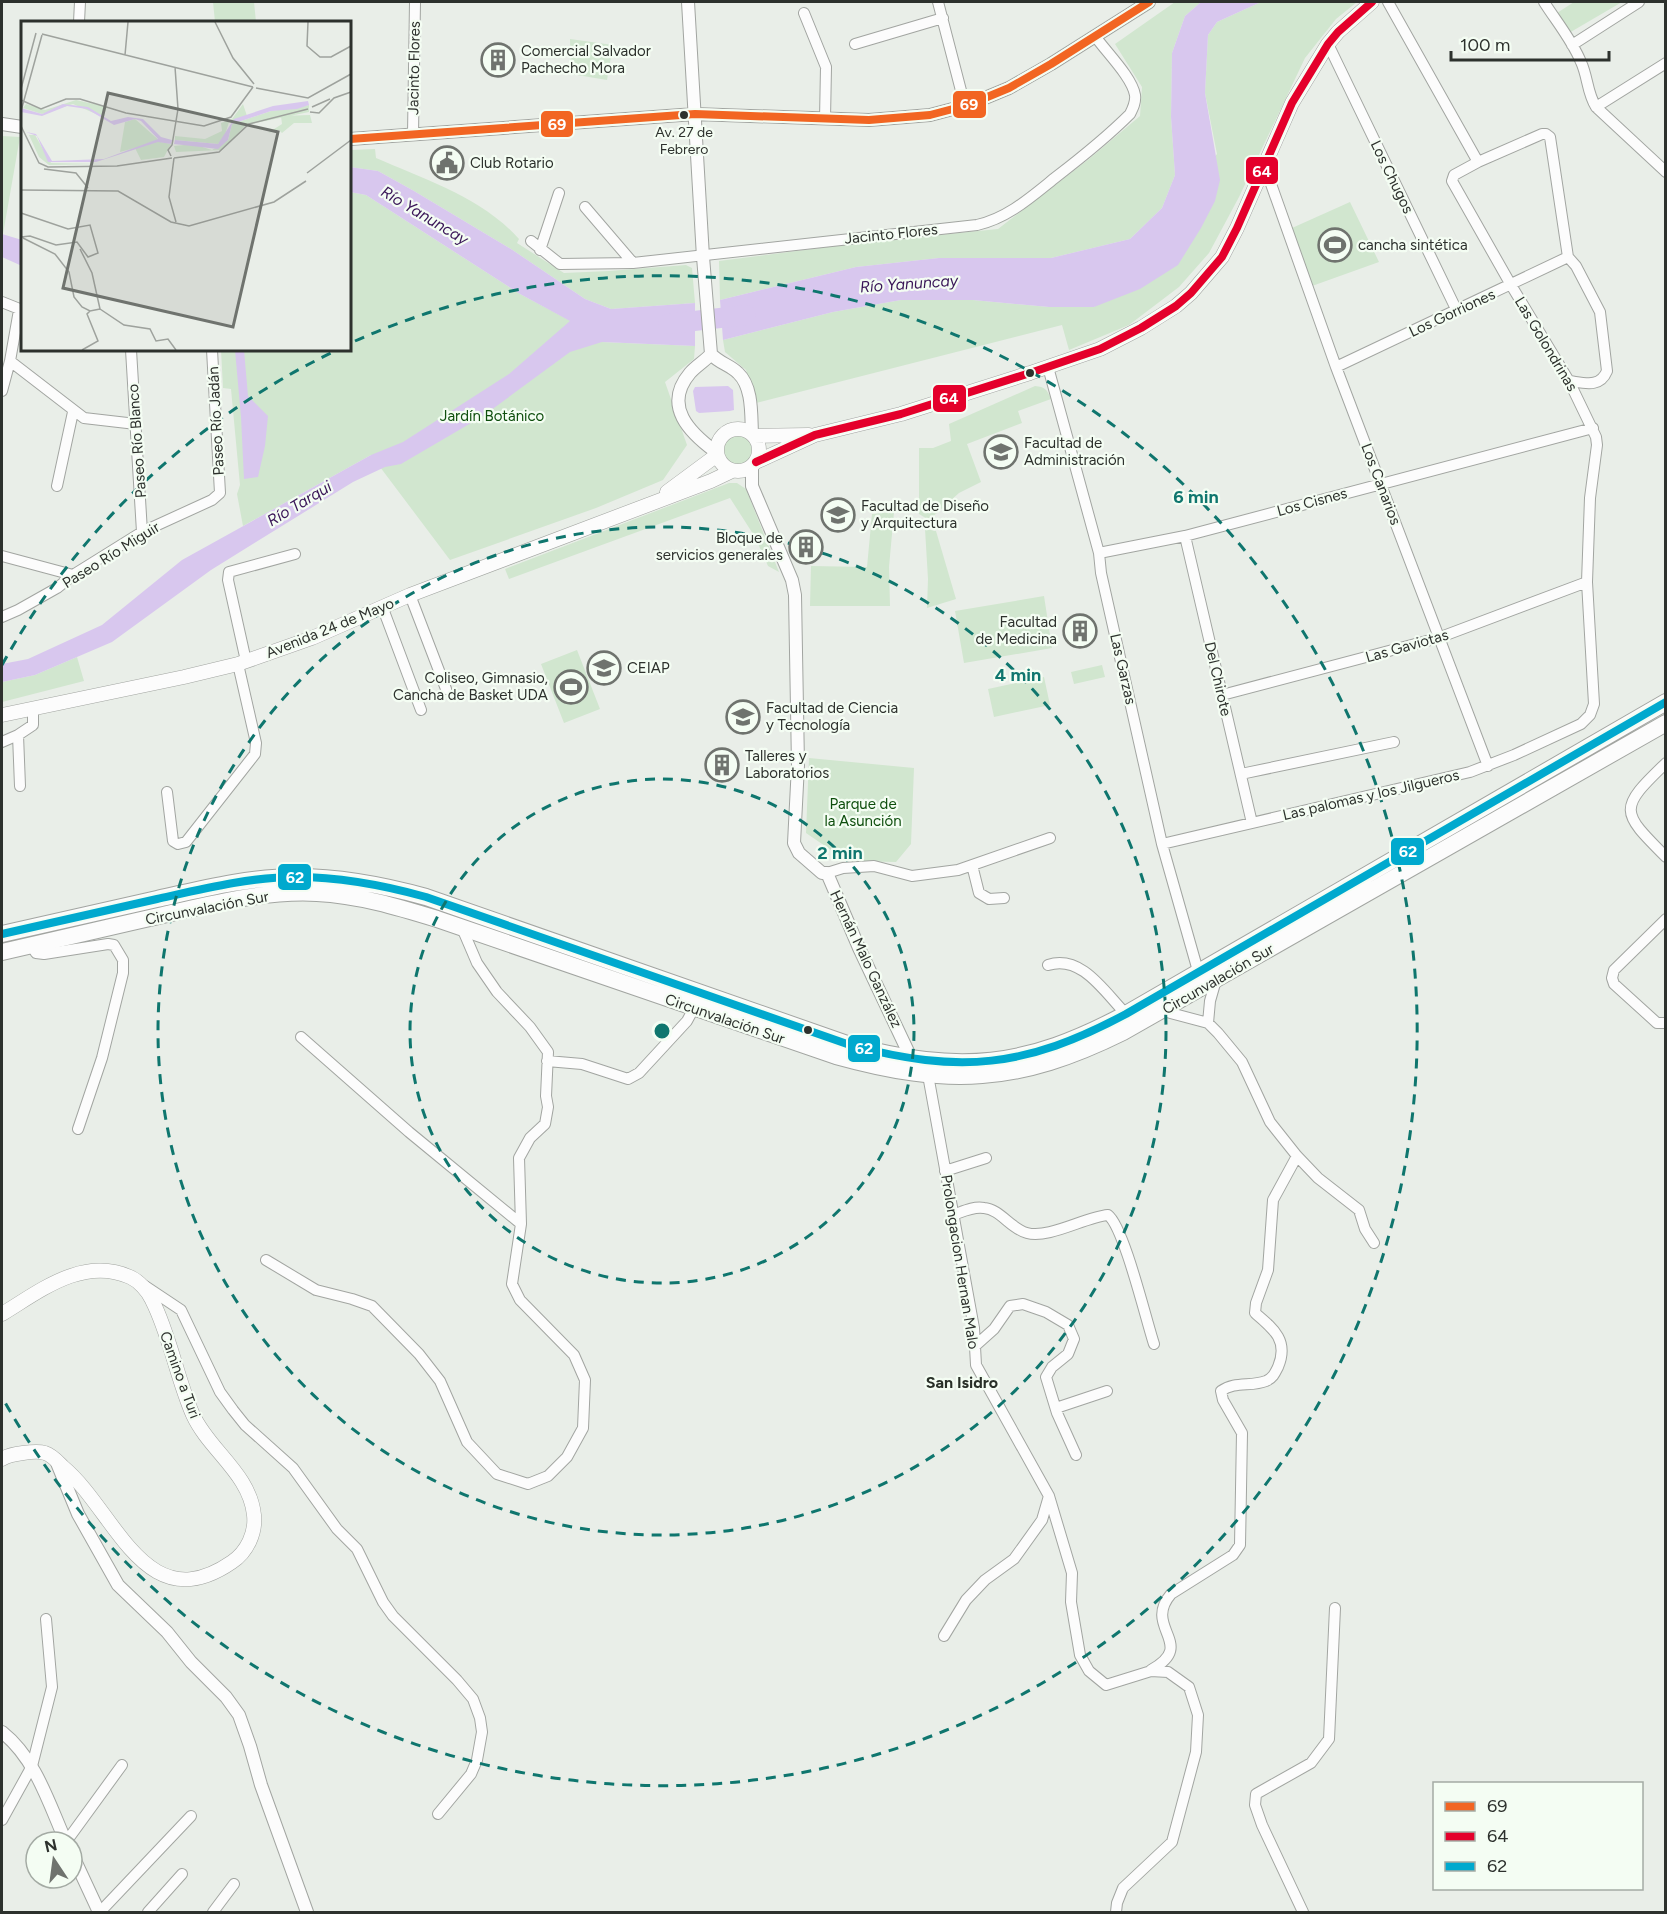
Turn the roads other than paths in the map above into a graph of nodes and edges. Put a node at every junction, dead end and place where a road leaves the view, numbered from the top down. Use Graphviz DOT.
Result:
graph roads {
  1 [pos="80,2"];
  2 [pos="415,2"];
  3 [pos="688,2"];
  4 [pos="938,2"];
  5 [pos="1149,2"];
  6 [pos="1372,2"];
  7 [pos="1388,2"];
  8 [pos="1639,2"];
  9 [pos="1547,3"];
  10 [pos="804,13"];
  11 [pos="943,18"];
  12 [pos="80,21"];
  13 [pos="1095,36"];
  14 [pos="855,44"];
  15 [pos="1328,44"];
  16 [pos="1572,45"];
  17 [pos="1665,63"];
  18 [pos="965,106"];
  19 [pos="1596,107"];
  20 [pos="695,114"];
  21 [pos="825,119"];
  22 [pos="2,124"];
  23 [pos="21,127"];
  24 [pos="413,134"];
  25 [pos="351,139"];
  26 [pos="1267,162"];
  27 [pos="1478,162"];
  28 [pos="1665,168"];
  29 [pos="1255,189"];
  30 [pos="558,193"];
  31 [pos="1276,200"];
  32 [pos="585,207"];
  33 [pos="531,241"];
  34 [pos="540,250"];
  35 [pos="703,257"];
  36 [pos="1568,257"];
  37 [pos="633,263"];
  38 [pos="1511,285"];
  39 [pos="2,302"];
  40 [pos="21,310"];
  41 [pos="1457,311"];
  42 [pos="131,351"];
  43 [pos="212,351"];
  44 [pos="711,354"];
  45 [pos="10,361"];
  46 [pos="1048,367"];
  47 [pos="1336,367"];
  48 [pos="1569,381"];
  49 [pos="2,391"];
  50 [pos="74,412"];
  51 [pos="136,424"];
  52 [pos="1593,428"];
  53 [pos="753,435"];
  54 [pos="814,435"];
  55 [pos="716,453"];
  56 [pos="754,464"];
  57 [pos="734,471"];
  58 [pos="1382,484"];
  59 [pos="57,486"];
  60 [pos="752,486"];
  61 [pos="220,493"];
  62 [pos="647,505"];
  63 [pos="142,532"];
  64 [pos="1185,536"];
  65 [pos="295,554"];
  66 [pos="1099,554"];
  67 [pos="2,556"];
  68 [pos="73,576"];
  69 [pos="1587,582"];
  70 [pos="410,595"];
  71 [pos="382,606"];
  72 [pos="2,617"];
  73 [pos="1438,638"];
  74 [pos="242,662"];
  75 [pos="446,689"];
  76 [pos="1222,695"];
  77 [pos="1665,702"];
  78 [pos="33,709"];
  79 [pos="421,710"];
  80 [pos="2,715"];
  81 [pos="1665,723"];
  82 [pos="1573,728"];
  83 [pos="18,735"];
  84 [pos="2,742"];
  85 [pos="1394,742"];
  86 [pos="1665,763"];
  87 [pos="1488,766"];
  88 [pos="1241,774"];
  89 [pos="20,786"];
  90 [pos="167,792"];
  91 [pos="1252,823"];
  92 [pos="1050,838"];
  93 [pos="1162,844"];
  94 [pos="1665,857"];
  95 [pos="972,865"];
  96 [pos="826,873"];
  97 [pos="1004,898"];
  98 [pos="1665,919"];
  99 [pos="462,928"];
  100 [pos="7,930"];
  101 [pos="31,945"];
  102 [pos="2,952"];
  103 [pos="1048,964"];
  104 [pos="1198,971"];
  105 [pos="1216,980"];
  106 [pos="694,1008"];
  107 [pos="1163,1011"];
  108 [pos="1126,1014"];
  109 [pos="1208,1023"];
  110 [pos="1664,1024"];
  111 [pos="301,1037"];
  112 [pos="912,1060"];
  113 [pos="547,1061"];
  114 [pos="928,1075"];
  115 [pos="78,1129"];
  116 [pos="1297,1156"];
  117 [pos="986,1158"];
  118 [pos="945,1171"];
  119 [pos="952,1215"];
  120 [pos="521,1224"];
  121 [pos="1374,1243"];
  122 [pos="266,1260"];
  123 [pos="137,1281"];
  124 [pos="2,1314"];
  125 [pos="1154,1344"];
  126 [pos="975,1347"];
  127 [pos="1107,1391"];
  128 [pos="1056,1408"];
  129 [pos="1076,1455"];
  130 [pos="2,1459"];
  131 [pos="56,1461"];
  132 [pos="1049,1496"];
  133 [pos="1335,1608"];
  134 [pos="46,1619"];
  135 [pos="944,1636"];
  136 [pos="1151,1671"];
  137 [pos="2,1732"];
  138 [pos="122,1765"];
  139 [pos="32,1766"];
  140 [pos="438,1814"];
  141 [pos="191,1816"];
  142 [pos="2,1821"];
  143 [pos="61,1830"];
  144 [pos="75,1830"];
  145 [pos="182,1874"];
  146 [pos="84,1880"];
  147 [pos="234,1884"];
  148 [pos="99,1912"];
  149 [pos="148,1912"];
  150 [pos="213,1912"];
  151 [pos="307,1912"];
  152 [pos="1116,1912"];
  153 [pos="1303,1912"];
  1 -- 12 [label="street"];
  2 -- 24 [label="street, Jacinto Flores"];
  3 -- 20 [label="street"];
  4 -- 11 [label="street"];
  5 -- 13 [label="street"];
  6 -- 15 [label="main road"];
  7 -- 27 [label="street"];
  8 -- 16 [label="street"];
  9 -- 16 [label="street"];
  10 -- 21 [label="street"];
  11 -- 14 [label="street"];
  11 -- 18 [label="street"];
  13 -- 18 [label="street"];
  13 -- 35 [label="street, Jacinto Flores"];
  15 -- 26 [label="main road"];
  15 -- 41 [label="street, Los Chugos"];
  16 -- 19 [label="street"];
  17 -- 19 [label="street"];
  18 -- 21 [label="street"];
  19 -- 28 [label="street"];
  20 -- 21 [label="street"];
  20 -- 24 [label="street"];
  20 -- 35 [label="street"];
  22 -- 23 [label="street"];
  24 -- 25 [label="street"];
  26 -- 29 [label="main road"];
  26 -- 31 [label="street, Los Canarios"];
  27 -- 36 [label="street"];
  27 -- 38 [label="street, Las Golondrinas"];
  29 -- 31 [label="street"];
  29 -- 46 [label="main road"];
  30 -- 34 [label="street"];
  31 -- 47 [label="street, Los Canarios"];
  32 -- 37 [label="street"];
  33 -- 34 [label="street, Jacinto Flores"];
  34 -- 37 [label="street, Jacinto Flores"];
  35 -- 37 [label="street, Jacinto Flores"];
  35 -- 44 [label="street"];
  36 -- 38 [label="street, Los Gorriones"];
  36 -- 48 [label="street"];
  38 -- 41 [label="street, Los Gorriones"];
  38 -- 48 [label="street, Las Golondrinas"];
  39 -- 40 [label="street"];
  40 -- 45 [label="street"];
  41 -- 47 [label="street, Los Gorriones"];
  42 -- 51 [label="street, Paseo Río Blanco"];
  43 -- 61 [label="street, Paseo Río Jadán"];
  44 -- 53 [label="street"];
  44 -- 55 [label="street"];
  45 -- 49 [label="street"];
  45 -- 50 [label="street"];
  46 -- 54 [label="main road"];
  46 -- 66 [label="street, Las Garzas"];
  47 -- 58 [label="street, Los Canarios"];
  48 -- 52 [label="street, Las Golondrinas"];
  50 -- 51 [label="street"];
  50 -- 59 [label="street"];
  51 -- 63 [label="street, Paseo Río Blanco"];
  52 -- 58 [label="street, Los Cisnes"];
  52 -- 69 [label="street, Las Golondrinas"];
  53 -- 54 [label="main road"];
  53 -- 55 [label="main road"];
  53 -- 56 [label="main road"];
  54 -- 56 [label="main road"];
  55 -- 57 [label="main road"];
  55 -- 62 [label="main road, Avenida 24 de Mayo"];
  56 -- 57 [label="main road"];
  56 -- 60 [label="street, Hernán Malo Ganzález"];
  57 -- 60 [label="street, Hernán Malo Ganzález"];
  57 -- 62 [label="main road, Avenida 24 de Mayo"];
  58 -- 64 [label="street, Los Cisnes"];
  58 -- 73 [label="street, Los Canarios"];
  60 -- 96 [label="street, Hernán Malo Ganzález"];
  61 -- 63 [label="street, Paseo Río Miguir"];
  62 -- 70 [label="main road, Avenida 24 de Mayo"];
  63 -- 68 [label="street, Paseo Río Miguir"];
  64 -- 66 [label="street, Los Cisnes"];
  64 -- 76 [label="street, Del Chirote"];
  65 -- 74 [label="street"];
  66 -- 93 [label="street, Las Garzas"];
  67 -- 68 [label="street"];
  68 -- 72 [label="street, Paseo Río Miguir"];
  69 -- 73 [label="street, Las Gaviotas"];
  69 -- 82 [label="street, Las Golondrinas"];
  70 -- 71 [label="main road, Avenida 24 de Mayo"];
  70 -- 75 [label="street"];
  71 -- 74 [label="main road, Avenida 24 de Mayo"];
  71 -- 79 [label="street"];
  73 -- 76 [label="street, Las Gaviotas"];
  73 -- 87 [label="street, Los Canarios"];
  74 -- 78 [label="main road, Avenida 24 de Mayo"];
  74 -- 90 [label="street"];
  76 -- 88 [label="street, Del Chirote"];
  77 -- 104 [label="highway, Circunvalación Sur"];
  78 -- 80 [label="main road, Avenida 24 de Mayo"];
  78 -- 83 [label="street"];
  81 -- 105 [label="highway, Circunvalación Sur"];
  82 -- 87 [label="street, Las palomas y los Jilgueros"];
  83 -- 84 [label="street"];
  83 -- 89 [label="street"];
  85 -- 88 [label="street"];
  86 -- 94 [label="street"];
  87 -- 91 [label="street, Las palomas y los Jilgueros"];
  88 -- 91 [label="street, Del Chirote"];
  91 -- 93 [label="street, Las palomas y los Jilgueros"];
  92 -- 95 [label="street"];
  93 -- 104 [label="street, Las Garzas"];
  95 -- 96 [label="street"];
  95 -- 97 [label="street"];
  96 -- 112 [label="street, Hernán Malo Ganzález"];
  98 -- 110 [label="street"];
  99 -- 101 [label="highway, Circunvalación Sur"];
  99 -- 106 [label="highway, Circunvalación Sur"];
  99 -- 113 [label="street"];
  100 -- 112 [label="highway, Circunvalación Sur"];
  101 -- 102 [label="highway, Circunvalación Sur"];
  101 -- 115 [label="street"];
  103 -- 108 [label="street"];
  104 -- 108 [label="highway, Circunvalación Sur"];
  105 -- 107 [label="highway, Circunvalación Sur"];
  105 -- 109 [label="street"];
  106 -- 113 [label="street"];
  106 -- 114 [label="highway, Circunvalación Sur"];
  107 -- 109 [label="street"];
  107 -- 114 [label="highway, Circunvalación Sur"];
  108 -- 112 [label="highway, Circunvalación Sur"];
  109 -- 116 [label="street"];
  111 -- 120 [label="street"];
  113 -- 120 [label="street"];
  114 -- 118 [label="street, Prolongacion Hernan Malo"];
  116 -- 121 [label="street"];
  116 -- 136 [label="street"];
  117 -- 118 [label="street"];
  118 -- 119 [label="street, Prolongacion Hernan Malo"];
  119 -- 125 [label="street"];
  119 -- 126 [label="street, Prolongacion Hernan Malo"];
  120 -- 122 [label="street"];
  123 -- 124 [label="main road"];
  123 -- 131 [label="main road, Camino a Turi"];
  123 -- 140 [label="street"];
  126 -- 128 [label="street"];
  126 -- 132 [label="street, Prolongacion Hernan Malo"];
  127 -- 128 [label="street"];
  128 -- 129 [label="street"];
  130 -- 131 [label="main road, Camino a Turi"];
  131 -- 151 [label="street"];
  132 -- 135 [label="street"];
  132 -- 136 [label="street, Prolongacion Hernan Malo"];
  133 -- 153 [label="street"];
  134 -- 139 [label="street"];
  136 -- 152 [label="street"];
  137 -- 139 [label="street"];
  138 -- 144 [label="street"];
  139 -- 142 [label="street"];
  139 -- 143 [label="street"];
  141 -- 148 [label="street"];
  145 -- 149 [label="street"];
  146 -- 148 [label="street"];
  147 -- 150 [label="street"];
}
